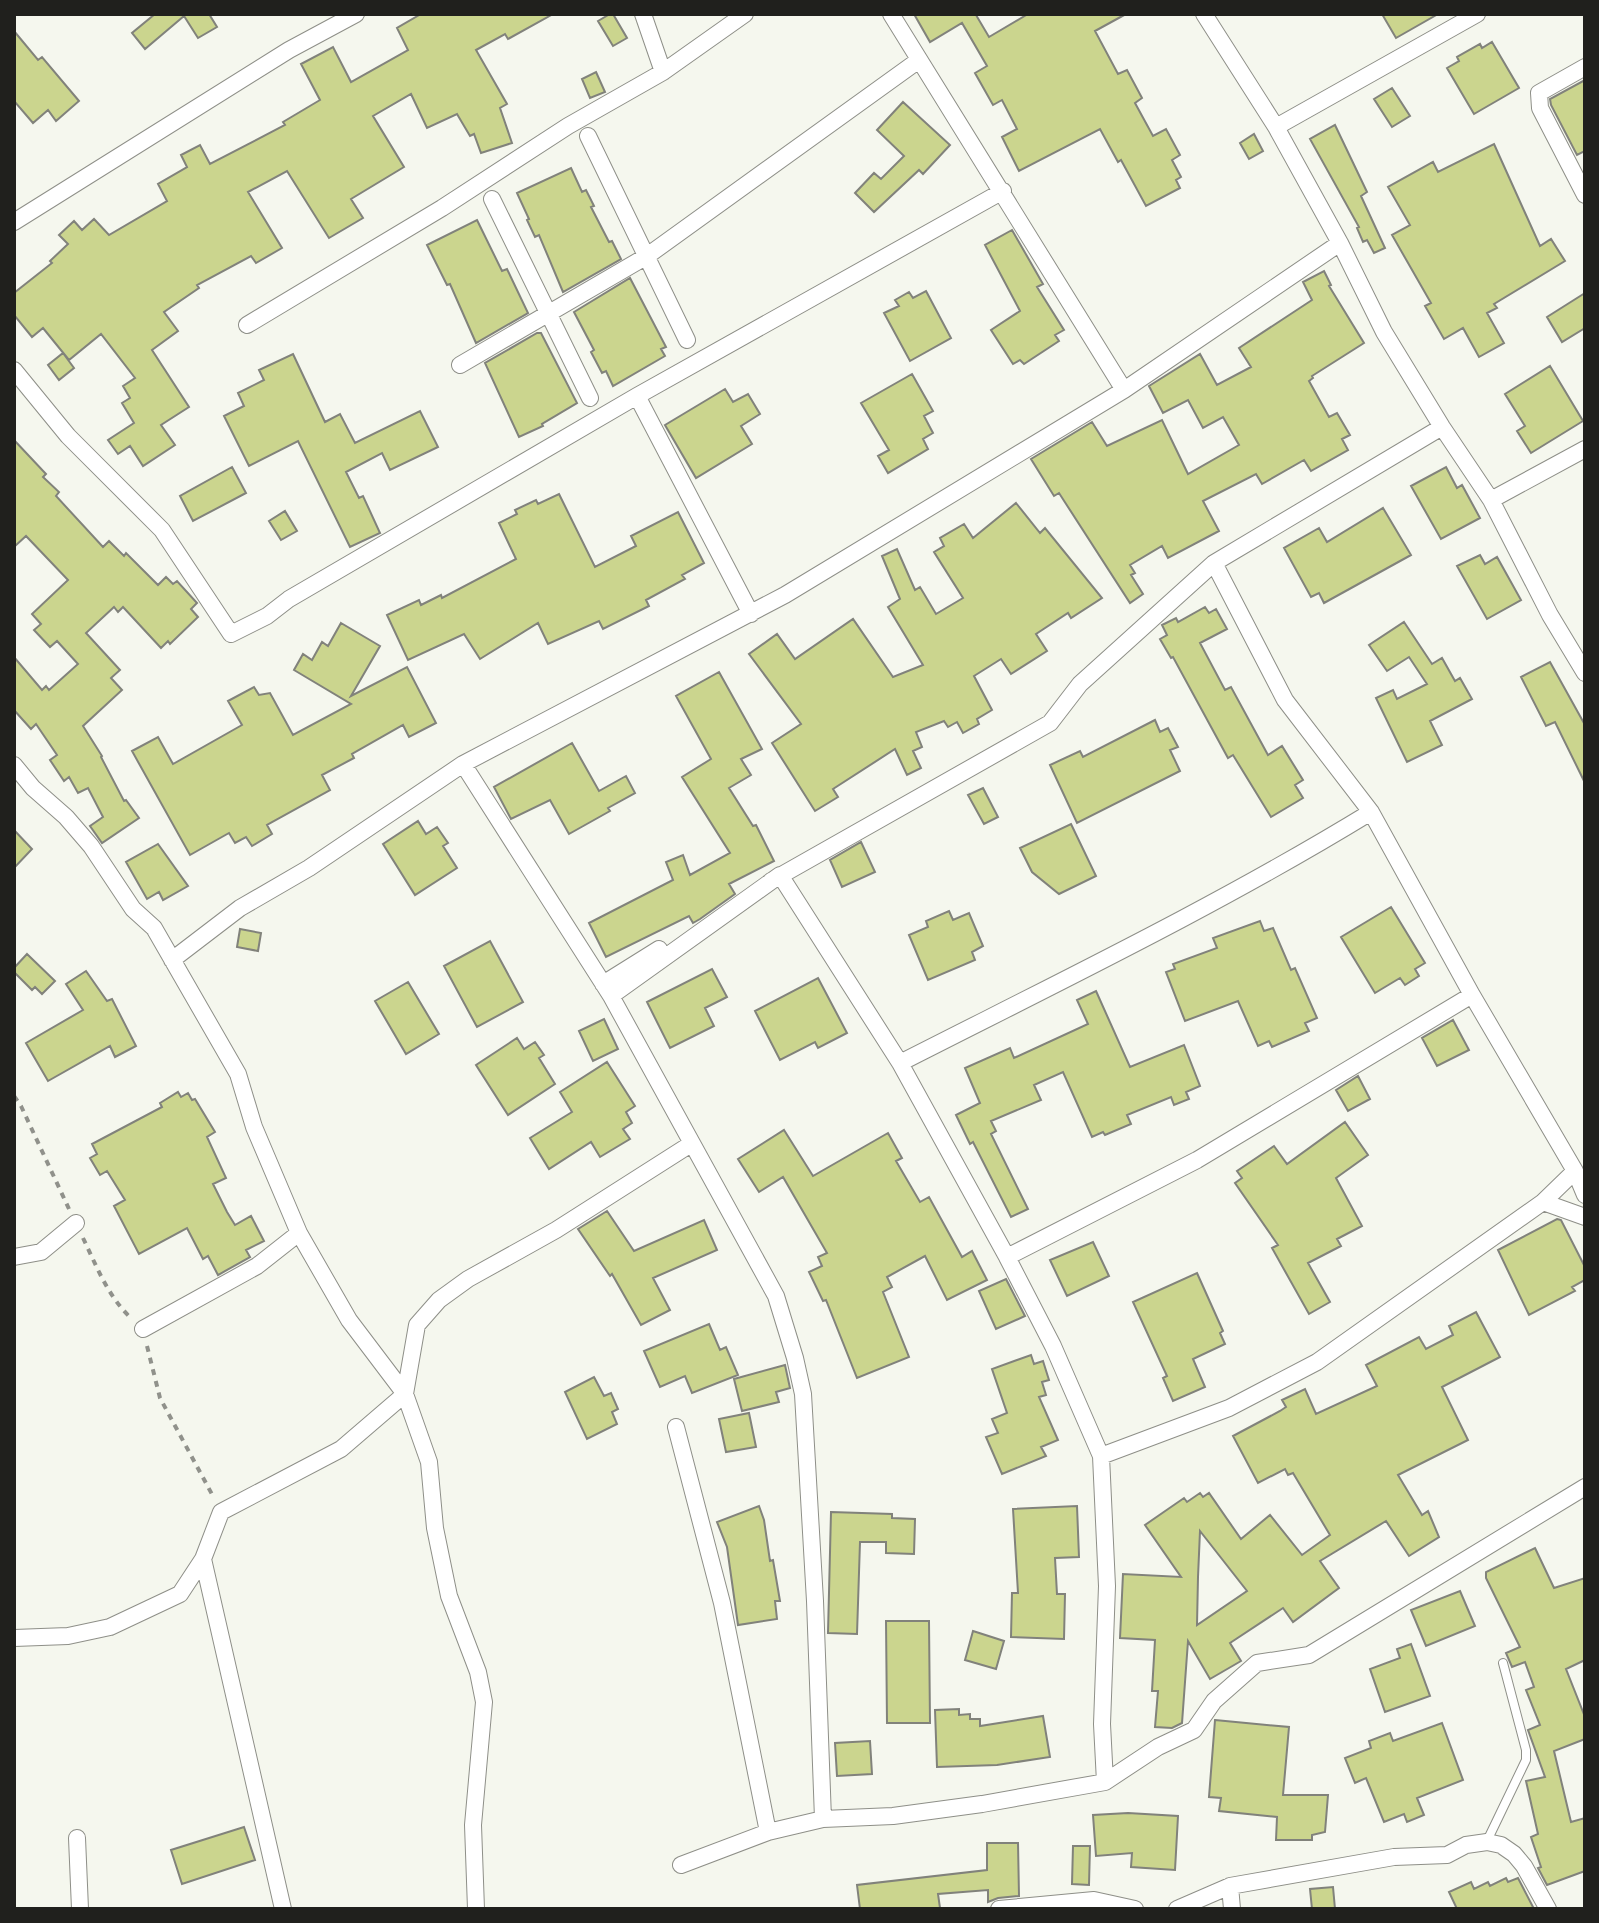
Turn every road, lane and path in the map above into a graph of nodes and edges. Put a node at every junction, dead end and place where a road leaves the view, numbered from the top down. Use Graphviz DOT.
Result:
graph roads {
  1 [pos="356,14"];
  2 [pos="643,14"];
  3 [pos="745,14"];
  4 [pos="891,14"];
  5 [pos="1204,14"];
  6 [pos="1477,14"];
  7 [pos="919,60"];
  8 [pos="1585,67"];
  9 [pos="663,72"];
  10 [pos="1276,127"];
  11 [pos="588,136"];
  12 [pos="1003,191"];
  13 [pos="1585,195"];
  14 [pos="492,199"];
  15 [pos="14,222"];
  16 [pos="1340,243"];
  17 [pos="647,256"];
  18 [pos="548,313"];
  19 [pos="247,325"];
  20 [pos="687,340"];
  21 [pos="460,365"];
  22 [pos="14,370"];
  23 [pos="1124,390"];
  24 [pos="637,396"];
  25 [pos="590,398"];
  26 [pos="1442,427"];
  27 [pos="1585,449"];
  28 [pos="1491,500"];
  29 [pos="1214,563"];
  30 [pos="751,614"];
  31 [pos="1585,673"];
  32 [pos="463,764"];
  33 [pos="14,765"];
  34 [pos="1371,812"];
  35 [pos="780,875"];
  36 [pos="172,960"];
  37 [pos="607,990"];
  38 [pos="1472,995"];
  39 [pos="900,1063"];
  40 [pos="14,1096"];
  41 [pos="691,1144"];
  42 [pos="1575,1171"];
  43 [pos="1585,1195"];
  44 [pos="1543,1202"];
  45 [pos="1585,1217"];
  46 [pos="76,1223"];
  47 [pos="299,1233"];
  48 [pos="14,1257"];
  49 [pos="1007,1257"];
  50 [pos="143,1329"];
  51 [pos="405,1394"];
  52 [pos="676,1427"];
  53 [pos="1101,1456"];
  54 [pos="1585,1487"];
  55 [pos="221,1512"];
  56 [pos="203,1559"];
  57 [pos="14,1638"];
  58 [pos="1503,1663"];
  59 [pos="1105,1782"];
  60 [pos="823,1819"];
  61 [pos="768,1832"];
  62 [pos="77,1838"];
  63 [pos="1487,1842"];
  64 [pos="681,1865"];
  65 [pos="1230,1886"];
  66 [pos="1094,1904"];
  67 [pos="80,1909"];
  68 [pos="283,1909"];
  69 [pos="476,1909"];
  70 [pos="999,1909"];
  71 [pos="1135,1909"];
  72 [pos="1177,1909"];
  73 [pos="1232,1909"];
  74 [pos="1548,1909"];
  1 -- 15 [label="street"];
  2 -- 9 [label="street"];
  3 -- 9 [label="street"];
  4 -- 7 [label="street"];
  5 -- 10 [label="street"];
  6 -- 10 [label="street"];
  7 -- 12 [label="street"];
  7 -- 17 [label="street"];
  8 -- 13 [label="street"];
  9 -- 19 [label="street"];
  10 -- 16 [label="street"];
  11 -- 17 [label="street"];
  12 -- 23 [label="street"];
  12 -- 24 [label="street"];
  14 -- 18 [label="street"];
  16 -- 23 [label="street"];
  16 -- 26 [label="street"];
  17 -- 18 [label="street"];
  17 -- 20 [label="street"];
  18 -- 21 [label="street"];
  18 -- 25 [label="street"];
  22 -- 24 [label="street"];
  23 -- 30 [label="street"];
  24 -- 30 [label="street"];
  26 -- 28 [label="street"];
  26 -- 29 [label="street"];
  27 -- 28 [label="street"];
  28 -- 31 [label="street"];
  29 -- 34 [label="street"];
  29 -- 35 [label="street"];
  30 -- 32 [label="street"];
  32 -- 36 [label="street"];
  32 -- 37 [label="street"];
  33 -- 36 [label="street"];
  34 -- 38 [label="street"];
  34 -- 39 [label="street"];
  35 -- 37 [label="street"];
  35 -- 39 [label="street"];
  36 -- 47 [label="street"];
  37 -- 41 [label="street"];
  38 -- 42 [label="street"];
  38 -- 49 [label="street"];
  39 -- 49 [label="street"];
  40 -- 46 [label="path"];
  41 -- 51 [label="street"];
  41 -- 60 [label="street"];
  42 -- 43 [label="street"];
  42 -- 44 [label="street"];
  44 -- 45 [label="street"];
  44 -- 53 [label="street"];
  46 -- 48 [label="street"];
  46 -- 50 [label="path"];
  47 -- 50 [label="street"];
  47 -- 51 [label="street"];
  49 -- 53 [label="street"];
  50 -- 55 [label="path"];
  51 -- 55 [label="street"];
  51 -- 69 [label="street"];
  52 -- 61 [label="street"];
  53 -- 59 [label="street"];
  54 -- 59 [label="street"];
  55 -- 56 [label="street"];
  56 -- 57 [label="street"];
  56 -- 68 [label="street"];
  58 -- 63 [label="lane"];
  59 -- 60 [label="street"];
  60 -- 61 [label="street"];
  61 -- 64 [label="street"];
  62 -- 67 [label="street"];
  63 -- 65 [label="street"];
  63 -- 74 [label="street"];
  65 -- 72 [label="street"];
  65 -- 73 [label="street"];
  66 -- 70 [label="street"];
  66 -- 71 [label="street"];
}
